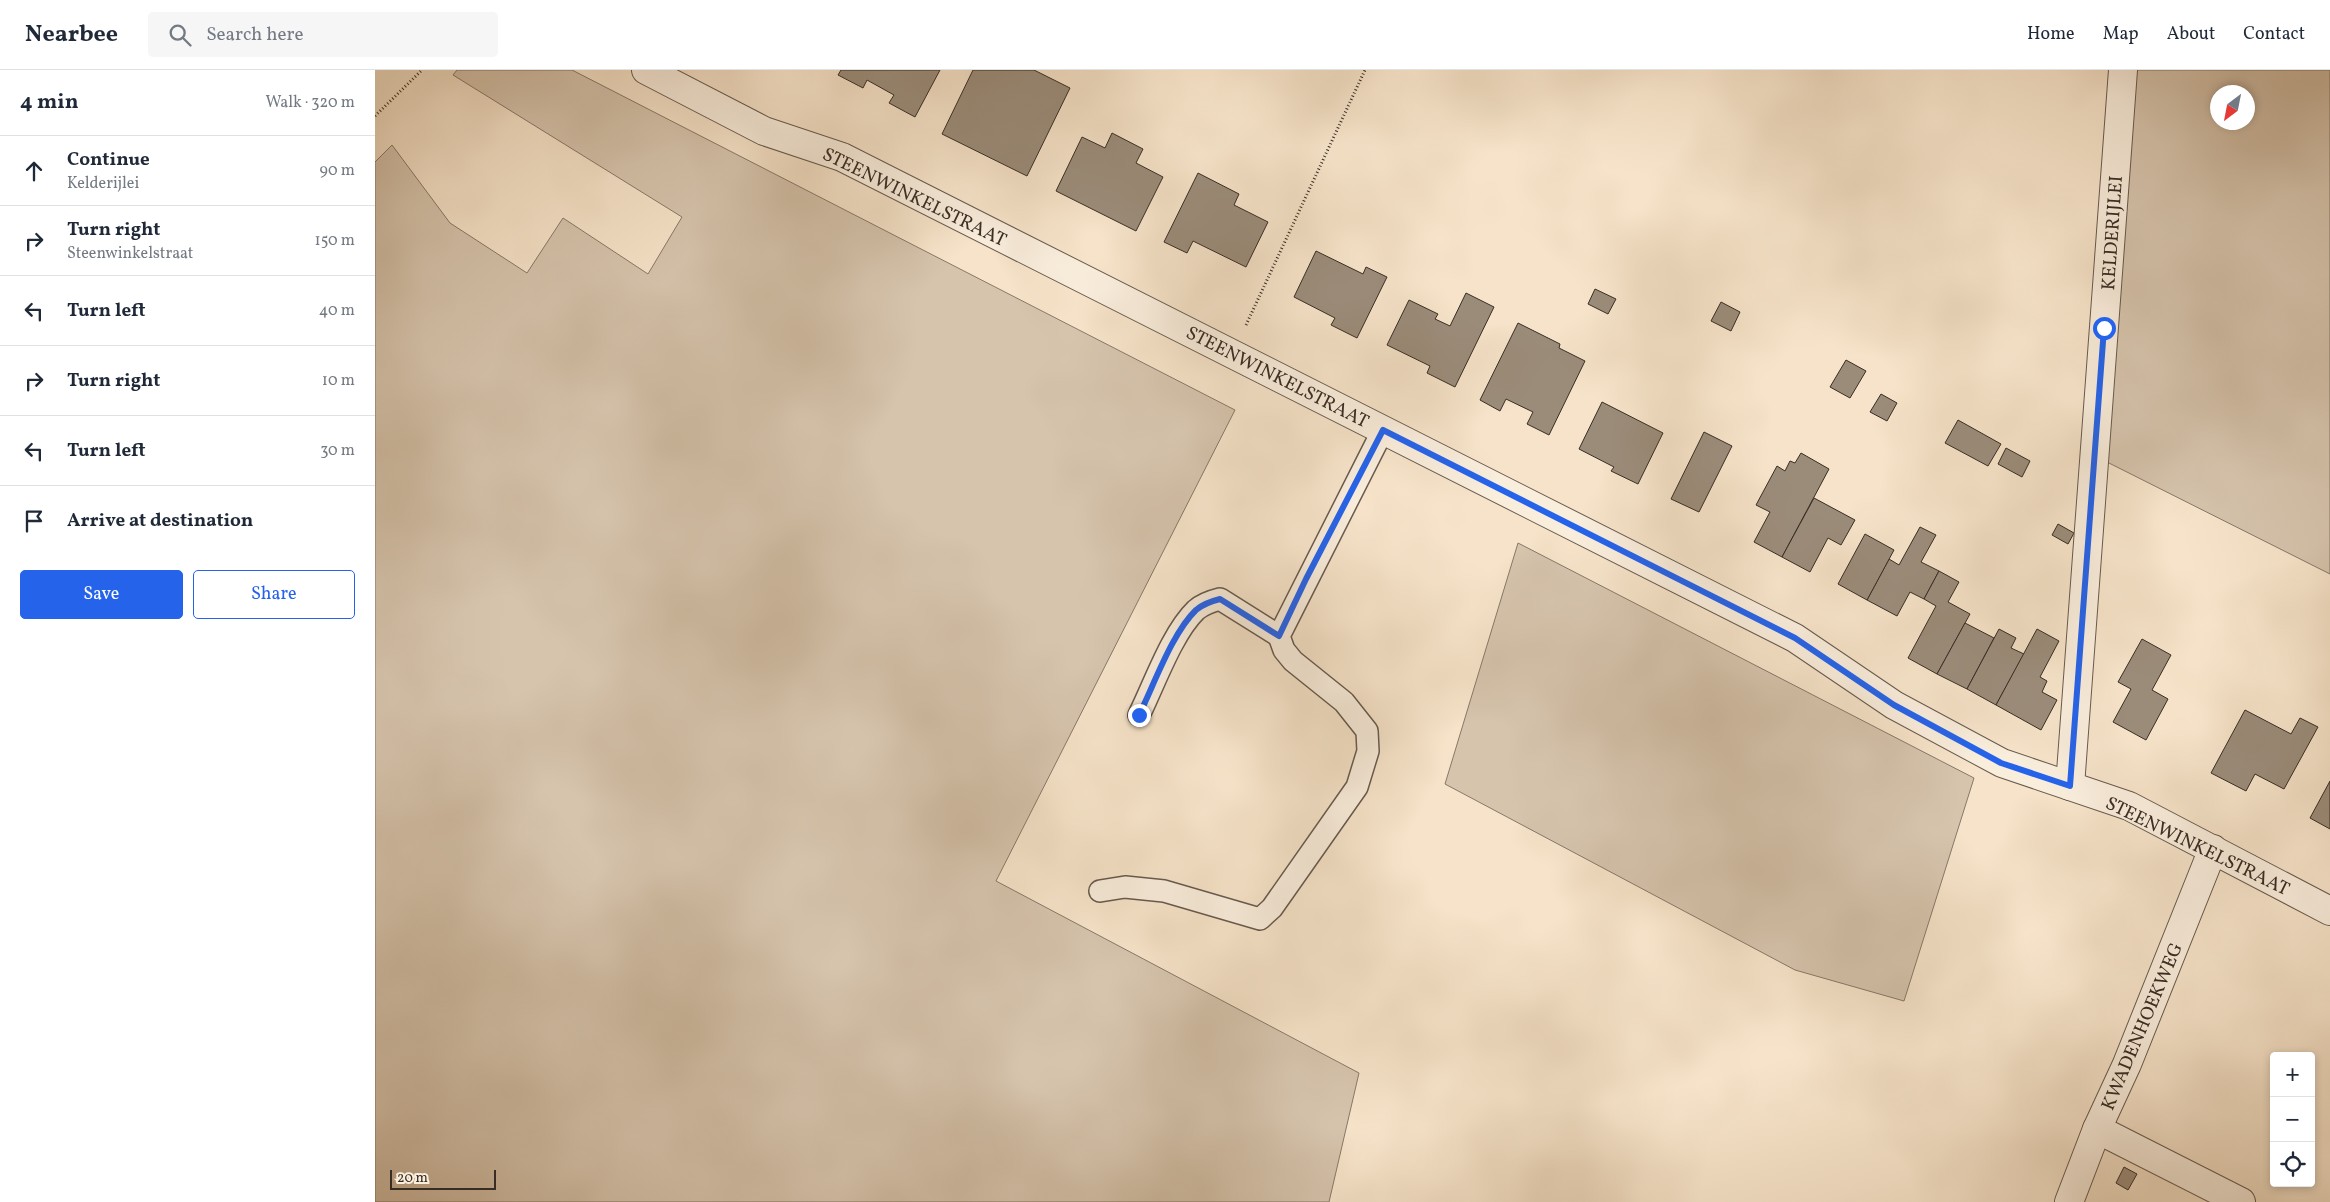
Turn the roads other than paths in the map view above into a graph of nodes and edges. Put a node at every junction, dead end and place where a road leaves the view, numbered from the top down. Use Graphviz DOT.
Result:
graph roads {
  1 [pos="646,70"];
  2 [pos="2123,70"];
  3 [pos="1383,430"];
  4 [pos="1279,636"];
  5 [pos="1139,715"];
  6 [pos="2070,786"];
  7 [pos="2213,849"];
  8 [pos="1100,891"];
  9 [pos="2330,911"];
  10 [pos="2097,1129"];
  11 [pos="2069,1202"];
  12 [pos="2241,1202"];
  1 -- 3 [label="street, STEENWINKELSTRAAT"];
  2 -- 6 [label="street, KELDERIJLEI"];
  3 -- 4 [label="lane"];
  3 -- 6 [label="street, STEENWINKELSTRAAT"];
  4 -- 5 [label="lane"];
  4 -- 8 [label="lane"];
  6 -- 7 [label="street, STEENWINKELSTRAAT"];
  7 -- 9 [label="street, STEENWINKELSTRAAT"];
  7 -- 10 [label="street, KWADENHOEKWEG"];
  10 -- 11 [label="street, KWADENHOEKWEG"];
  10 -- 12 [label="street"];
}
